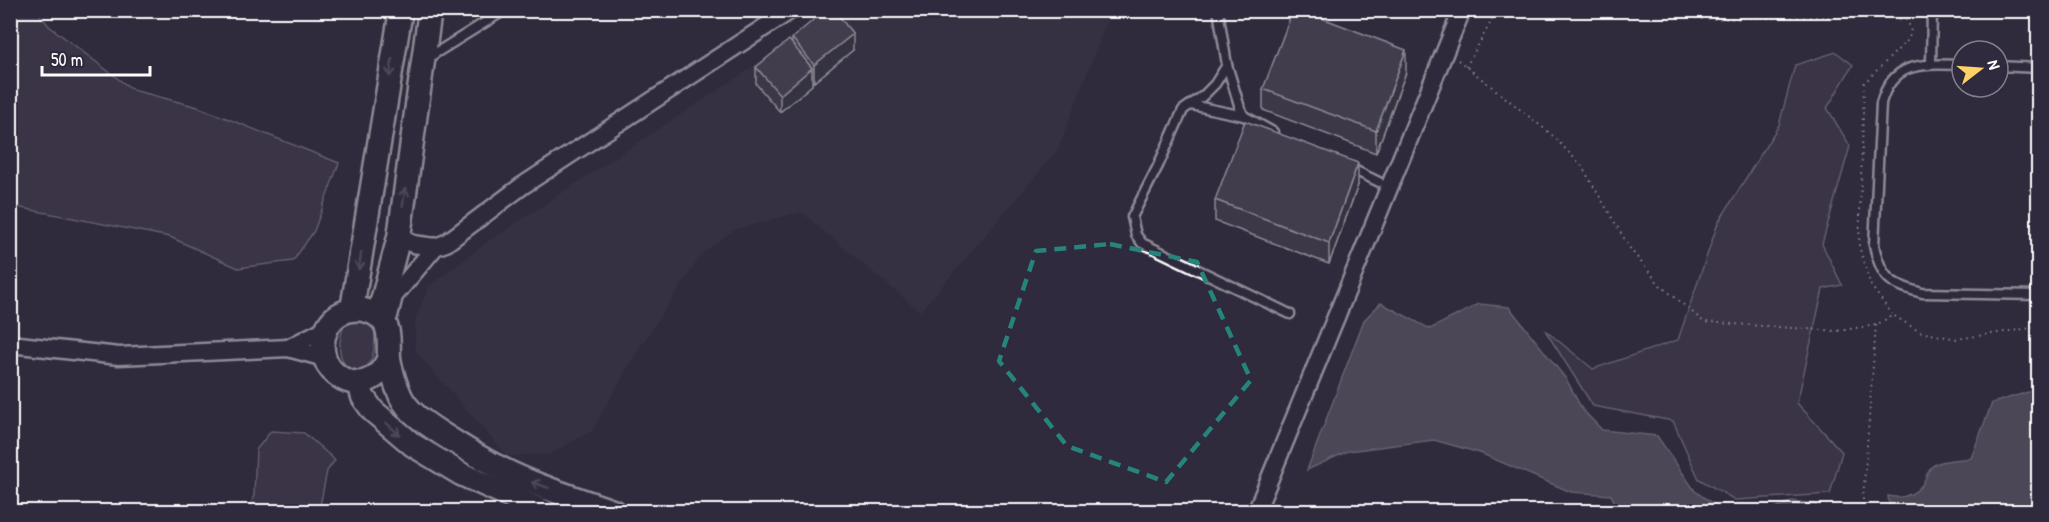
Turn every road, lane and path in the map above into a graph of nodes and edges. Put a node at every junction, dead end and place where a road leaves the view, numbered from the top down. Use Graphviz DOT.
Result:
graph roads {
  1 [pos="401,10"];
  2 [pos="430,10"];
  3 [pos="505,10"];
  4 [pos="791,10"];
  5 [pos="1218,10"];
  6 [pos="1462,10"];
  7 [pos="1500,10"];
  8 [pos="1636,10"];
  9 [pos="1932,10"];
  10 [pos="1446,50"];
  11 [pos="423,61"];
  12 [pos="1932,64"];
  13 [pos="1227,65"];
  14 [pos="1950,65"];
  15 [pos="1466,67"];
  16 [pos="2010,67"];
  17 [pos="2038,68"];
  18 [pos="1191,105"];
  19 [pos="1244,116"];
  20 [pos="1280,135"];
  21 [pos="1339,163"];
  22 [pos="1379,182"];
  23 [pos="399,237"];
  24 [pos="435,247"];
  25 [pos="2038,296"];
  26 [pos="352,309"];
  27 [pos="1290,314"];
  28 [pos="1893,315"];
  29 [pos="383,322"];
  30 [pos="1876,325"];
  31 [pos="2038,327"];
  32 [pos="327,328"];
  33 [pos="10,344"];
  34 [pos="288,348"];
  35 [pos="389,357"];
  36 [pos="325,358"];
  37 [pos="359,383"];
  38 [pos="545,512"];
  39 [pos="615,512"];
  40 [pos="1256,512"];
  41 [pos="1862,512"];
  1 -- 26 [label="main road, one-way"];
  2 -- 11 [label="main road"];
  3 -- 11 [label="lane"];
  4 -- 24 [label="street"];
  5 -- 13 [label="lane"];
  6 -- 10 [label="street"];
  7 -- 15 [label="path"];
  8 -- 28 [label="path"];
  9 -- 12 [label="lane"];
  10 -- 15 [label="path"];
  10 -- 40 [label="street"];
  23 -- 11 [label="main road, one-way"];
  12 -- 14 [label="lane"];
  12 -- 25 [label="lane"];
  13 -- 18 [label="lane"];
  13 -- 19 [label="lane"];
  15 -- 30 [label="path"];
  16 -- 17 [label="lane"];
  18 -- 19 [label="lane"];
  18 -- 27 [label="lane"];
  19 -- 20 [label="lane"];
  21 -- 22 [label="lane"];
  23 -- 24 [label="street"];
  23 -- 29 [label="main road"];
  24 -- 29 [label="street"];
  26 -- 29 [label="main road"];
  26 -- 32 [label="main road"];
  28 -- 30 [label="path"];
  28 -- 31 [label="path"];
  29 -- 35 [label="main road"];
  30 -- 41 [label="path"];
  32 -- 34 [label="street"];
  32 -- 36 [label="main road"];
  33 -- 34 [label="street"];
  34 -- 36 [label="street"];
  35 -- 37 [label="main road"];
  39 -- 35 [label="main road, one-way"];
  36 -- 37 [label="main road"];
  37 -- 38 [label="main road, one-way"];
}
